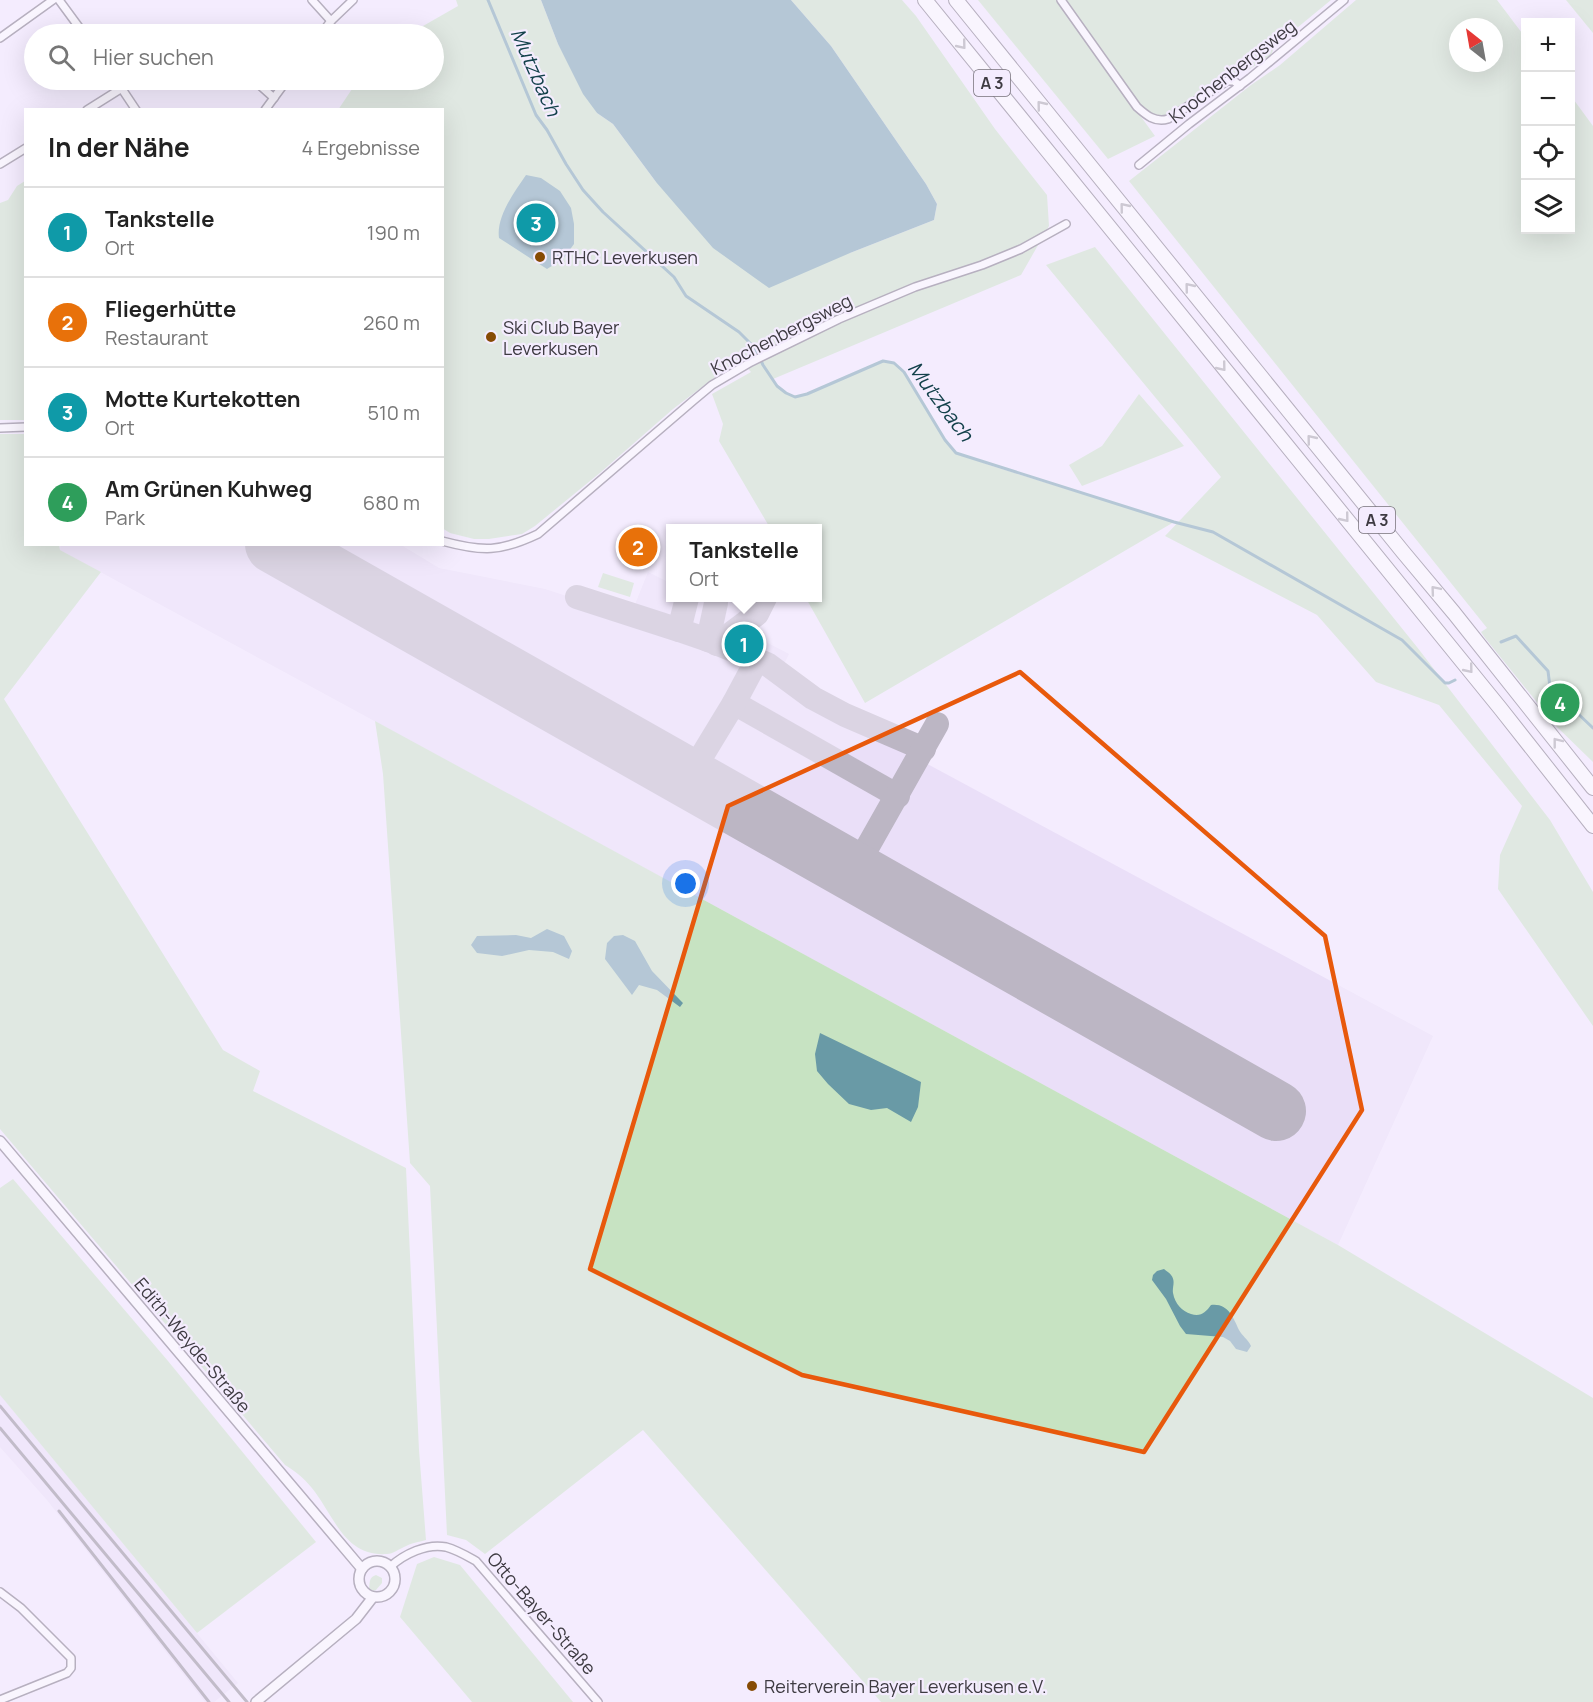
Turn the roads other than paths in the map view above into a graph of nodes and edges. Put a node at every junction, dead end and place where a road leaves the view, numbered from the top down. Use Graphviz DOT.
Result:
graph roads {
  1 [pos="53,0"];
  2 [pos="59,0"];
  3 [pos="312,0"];
  4 [pos="353,0"];
  5 [pos="925,0"];
  6 [pos="956,0"];
  7 [pos="1061,0"];
  8 [pos="1344,0"];
  9 [pos="331,21"];
  10 [pos="77,24"];
  11 [pos="329,24"];
  12 [pos="0,38"];
  13 [pos="1240,86"];
  14 [pos="119,90"];
  15 [pos="123,90"];
  16 [pos="265,90"];
  17 [pos="280,90"];
  18 [pos="274,98"];
  19 [pos="90,108"];
  20 [pos="135,108"];
  21 [pos="266,108"];
  22 [pos="24,149"];
  23 [pos="0,164"];
  24 [pos="1139,165"];
  25 [pos="1066,225"];
  26 [pos="24,427"];
  27 [pos="0,428"];
  28 [pos="444,541"];
  29 [pos="1593,788"];
  30 [pos="1593,826"];
  31 [pos="0,1141"];
  32 [pos="390,1567"];
  33 [pos="362,1569"];
  34 [pos="0,1592"];
  35 [pos="373,1597"];
  36 [pos="0,1700"];
  37 [pos="256,1702"];
  38 [pos="598,1702"];
  1 -- 12 [label="street"];
  2 -- 10 [label="street"];
  3 -- 9 [label="street"];
  4 -- 9 [label="street"];
  5 -- 30 [label="highway, A 3, one-way"];
  29 -- 6 [label="highway, A 3, one-way"];
  7 -- 13 [label="street"];
  8 -- 13 [label="street, Knochenbergsweg"];
  9 -- 11 [label="street"];
  13 -- 24 [label="street, Knochenbergsweg"];
  14 -- 19 [label="street"];
  15 -- 20 [label="street"];
  16 -- 18 [label="street"];
  17 -- 18 [label="street"];
  18 -- 21 [label="street"];
  22 -- 23 [label="street"];
  25 -- 28 [label="street, Knochenbergsweg"];
  26 -- 27 [label="street"];
  31 -- 33 [label="street, Edith-Weyde-Straße"];
  32 -- 33 [label="street"];
  32 -- 35 [label="street"];
  32 -- 38 [label="street, Otto-Bayer-Straße"];
  33 -- 35 [label="street"];
  34 -- 36 [label="street"];
  35 -- 37 [label="street"];
}
